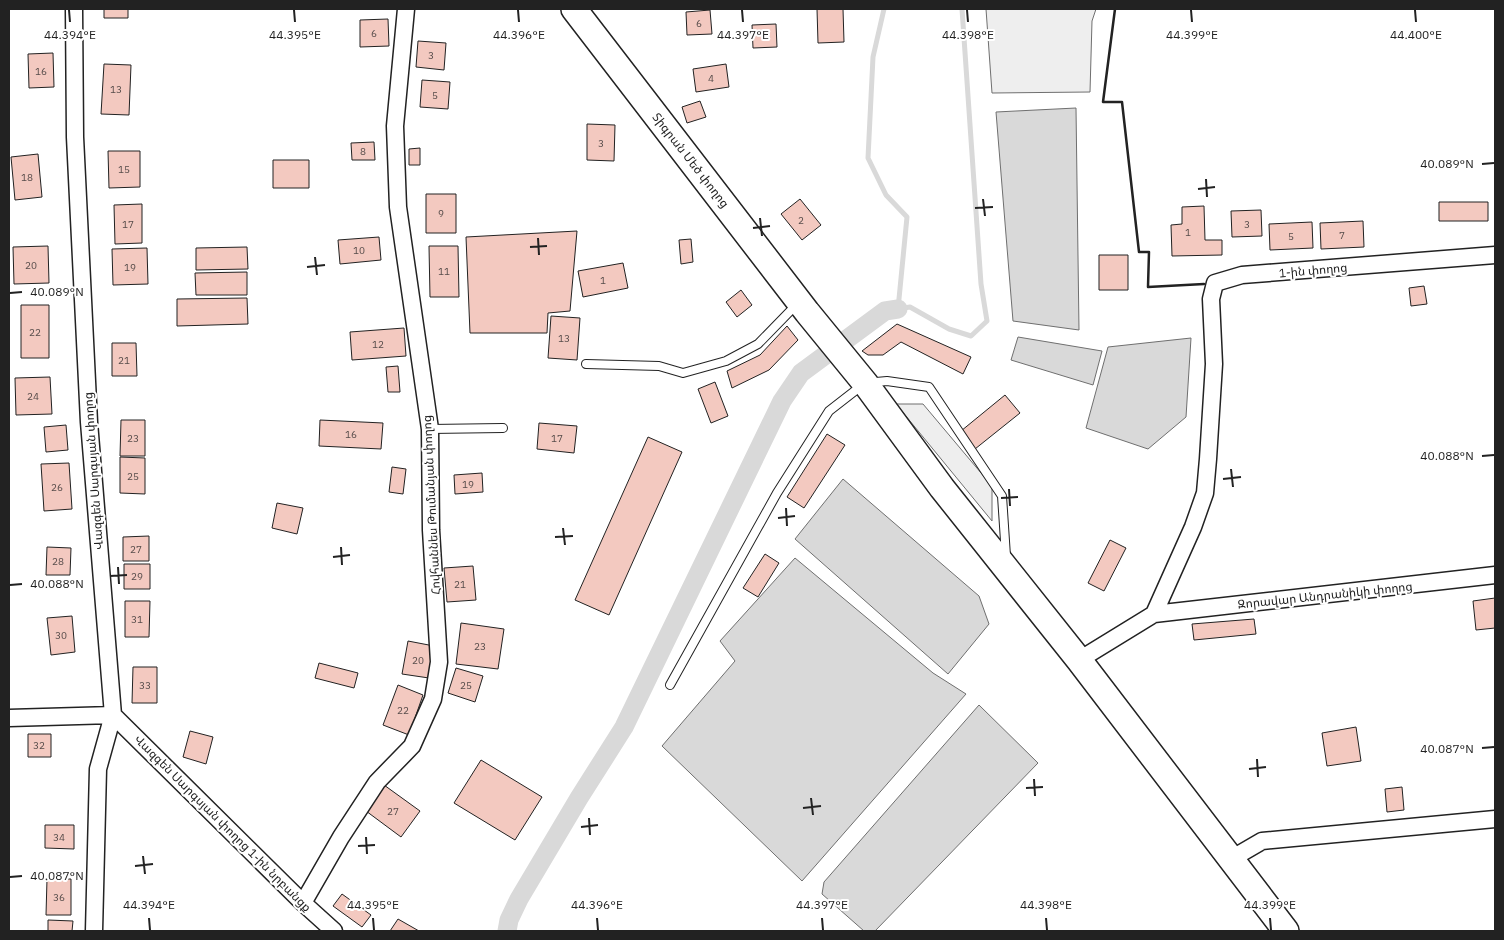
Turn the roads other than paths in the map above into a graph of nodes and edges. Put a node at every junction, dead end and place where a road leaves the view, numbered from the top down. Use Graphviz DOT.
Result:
graph roads {
  1 [pos="74,9"];
  2 [pos="406,9"];
  3 [pos="574,9"];
  4 [pos="1495,255"];
  5 [pos="803,307"];
  6 [pos="586,364"];
  7 [pos="858,375"];
  8 [pos="503,428"];
  9 [pos="430,429"];
  10 [pos="1006,570"];
  11 [pos="1495,575"];
  12 [pos="1154,614"];
  13 [pos="1079,660"];
  14 [pos="670,685"];
  15 [pos="113,715"];
  16 [pos="9,718"];
  17 [pos="1495,819"];
  18 [pos="1231,859"];
  19 [pos="303,903"];
  20 [pos="94,931"];
  21 [pos="334,931"];
  22 [pos="1286,931"];
  1 -- 15 [label="street, Վազգեն Սարգսյան փողոց"];
  2 -- 9 [label="street, Հովհաննես Թումանյան փողոց"];
  3 -- 5 [label="main road, Տիգրան Մեծ փողոց"];
  4 -- 12 [label="street, 1-ին փողոց"];
  5 -- 6 [label="lane"];
  5 -- 7 [label="main road, Տիգրան Մեծ փողոց"];
  7 -- 10 [label="main road, Տիգրան Մեծ փողոց"];
  7 -- 10 [label="lane"];
  7 -- 14 [label="lane"];
  8 -- 9 [label="lane"];
  9 -- 19 [label="street, Հովհաննես Թումանյան փողոց"];
  10 -- 13 [label="main road, Տիգրան Մեծ փողոց"];
  11 -- 12 [label="street, Զորավար Անդրանիկի փողոց"];
  12 -- 13 [label="street"];
  13 -- 18 [label="main road, Տիգրան Մեծ փողոց"];
  15 -- 16 [label="street"];
  15 -- 19 [label="street, Վազգեն Սարգսյան փողոց 1-ին նրբանցք"];
  15 -- 20 [label="street, Վազգեն Սարգսյան փողոց"];
  17 -- 18 [label="street"];
  18 -- 22 [label="main road, Տիգրան Մեծ փողոց"];
  19 -- 21 [label="street, Վազգեն Սարգսյան փողոց 1-ին նրբանցք"];
}
